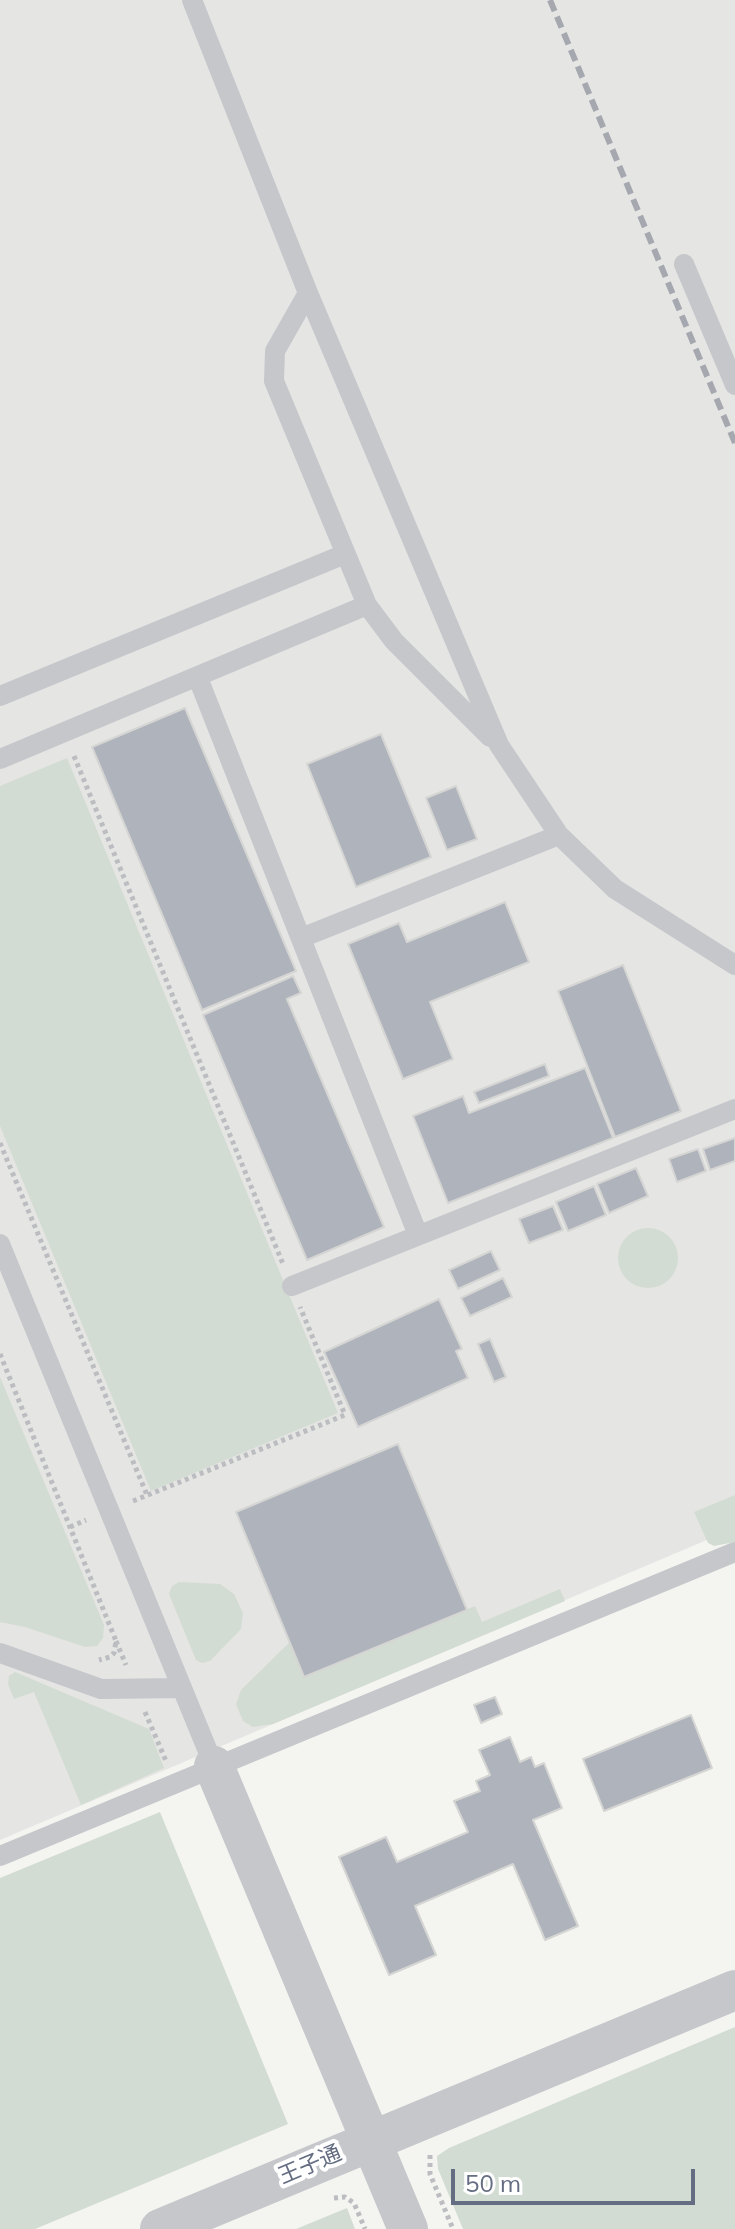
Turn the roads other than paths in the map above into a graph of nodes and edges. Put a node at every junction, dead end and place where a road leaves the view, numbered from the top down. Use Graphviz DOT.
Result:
graph roads {
  1 [pos="192,0"];
  2 [pos="684,264"];
  3 [pos="308,293"];
  4 [pos="735,385"];
  5 [pos="345,554"];
  6 [pos="367,605"];
  7 [pos="198,678"];
  8 [pos="0,696"];
  9 [pos="499,745"];
  10 [pos="0,759"];
  11 [pos="559,835"];
  12 [pos="301,938"];
  13 [pos="735,965"];
  14 [pos="735,1109"];
  15 [pos="418,1235"];
  16 [pos="0,1244"];
  17 [pos="292,1286"];
  18 [pos="735,1552"];
  19 [pos="0,1653"];
  20 [pos="181,1688"];
  21 [pos="214,1766"];
  22 [pos="0,1856"];
  23 [pos="735,1990"];
  24 [pos="371,2140"];
  25 [pos="160,2229"];
  26 [pos="408,2229"];
  1 -- 3 [label="lane"];
  2 -- 4 [label="lane"];
  3 -- 5 [label="lane"];
  3 -- 9 [label="lane"];
  5 -- 6 [label="lane"];
  5 -- 8 [label="lane"];
  6 -- 7 [label="lane"];
  6 -- 9 [label="lane"];
  7 -- 10 [label="lane"];
  7 -- 12 [label="lane"];
  9 -- 11 [label="lane"];
  11 -- 12 [label="lane"];
  11 -- 13 [label="lane"];
  12 -- 15 [label="lane"];
  14 -- 15 [label="lane"];
  15 -- 17 [label="lane"];
  16 -- 20 [label="lane"];
  18 -- 21 [label="lane"];
  19 -- 20 [label="lane"];
  20 -- 21 [label="lane"];
  21 -- 22 [label="lane"];
  21 -- 24 [label="street"];
  23 -- 24 [label="street"];
  24 -- 25 [label="street, 王子通"];
  24 -- 26 [label="street, 王子通"];
}
